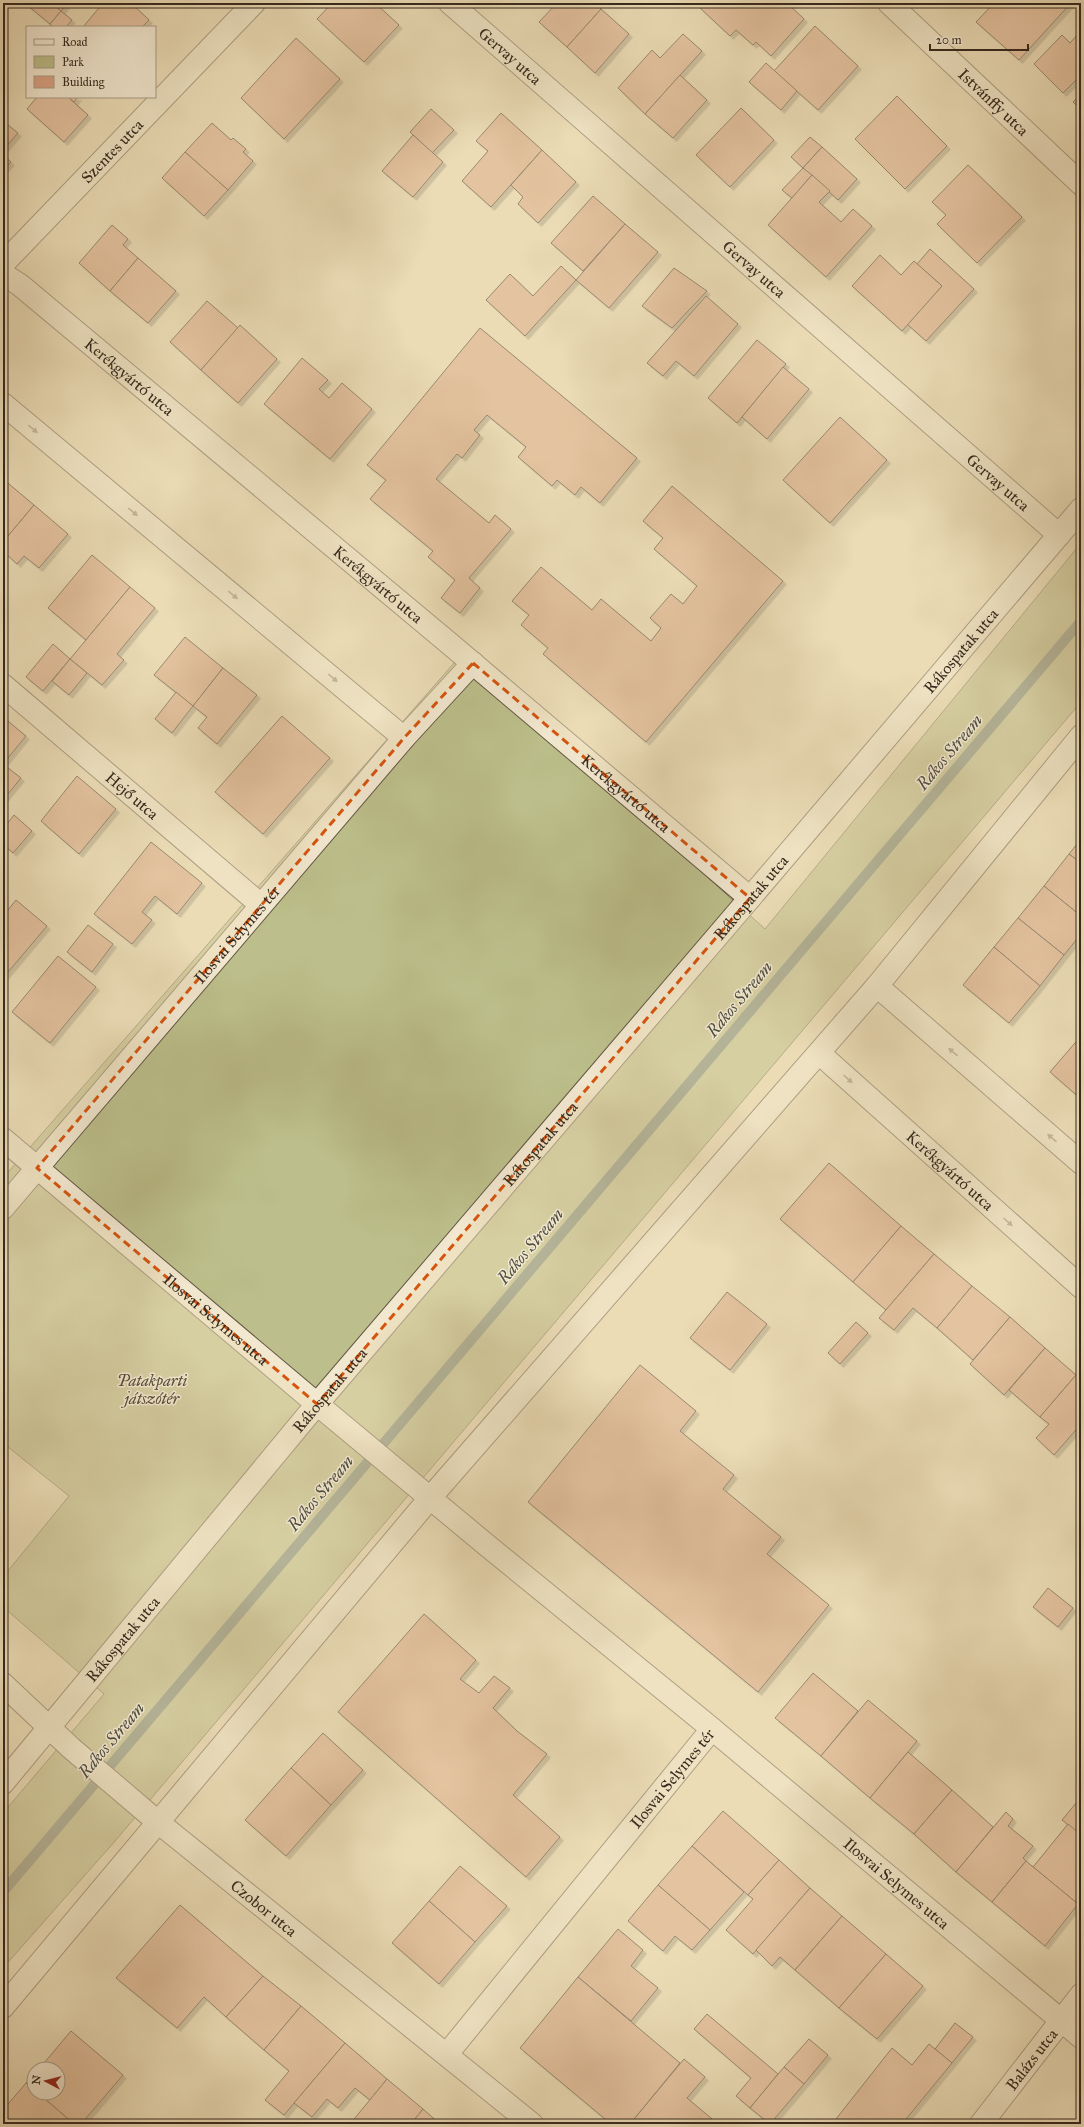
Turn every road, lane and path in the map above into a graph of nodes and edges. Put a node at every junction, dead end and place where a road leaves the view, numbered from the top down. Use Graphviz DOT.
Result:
graph roads {
  1 [pos="254,3"];
  2 [pos="450,3"];
  3 [pos="889,3"];
  4 [pos="1081,184"];
  5 [pos="3,264"];
  6 [pos="3,274"];
  7 [pos="3,404"];
  8 [pos="1081,509"];
  9 [pos="1059,535"];
  10 [pos="473,663"];
  11 [pos="3,685"];
  12 [pos="1081,736"];
  13 [pos="404,738"];
  14 [pos="750,898"];
  15 [pos="261,905"];
  16 [pos="877,986"];
  17 [pos="819,1053"];
  18 [pos="3,1139"];
  19 [pos="1081,1163"];
  20 [pos="37,1168"];
  21 [pos="3,1208"];
  22 [pos="1081,1286"];
  23 [pos="317,1404"];
  24 [pos="430,1498"];
  25 [pos="3,1684"];
  26 [pos="50,1728"];
  27 [pos="712,1729"];
  28 [pos="3,1783"];
  29 [pos="159,1823"];
  30 [pos="1081,1995"];
  31 [pos="3,2007"];
  32 [pos="1061,2020"];
  33 [pos="1081,2038"];
  34 [pos="447,2054"];
  35 [pos="532,2124"];
  36 [pos="981,2124"];
  1 -- 5 [label="street, Szentes utca"];
  2 -- 9 [label="street, Gervay utca"];
  3 -- 4 [label="street, Istvánffy utca"];
  6 -- 10 [label="street, Kerékgyártó utca"];
  7 -- 13 [label="street, one-way"];
  8 -- 9 [label="street, Rákospatak utca"];
  9 -- 14 [label="street, Rákospatak utca"];
  10 -- 13 [label="street, Ilosvai Selymes tér"];
  10 -- 14 [label="street, Kerékgyártó utca"];
  11 -- 15 [label="street, Hejő utca"];
  12 -- 16 [label="street"];
  13 -- 15 [label="street, Ilosvai Selymes tér"];
  14 -- 23 [label="street, Rákospatak utca"];
  15 -- 20 [label="street, Ilosvai Selymes tér"];
  16 -- 17 [label="street"];
  19 -- 16 [label="street, one-way"];
  17 -- 22 [label="street, Kerékgyártó utca, one-way"];
  17 -- 24 [label="street"];
  18 -- 20 [label="street, Ilosvai Selymes utca"];
  20 -- 21 [label="street, Ilosvai Selymes tér"];
  20 -- 23 [label="street, Ilosvai Selymes utca"];
  23 -- 24 [label="street, Ilosvai Selymes utca"];
  23 -- 26 [label="street, Rákospatak utca"];
  24 -- 27 [label="street, Ilosvai Selymes tér"];
  24 -- 29 [label="street"];
  25 -- 26 [label="street, Czobor utca"];
  26 -- 28 [label="street, Rákospatak utca"];
  26 -- 29 [label="street, Czobor utca"];
  27 -- 32 [label="street, Ilosvai Selymes utca"];
  27 -- 34 [label="street, Ilosvai Selymes tér"];
  29 -- 31 [label="street"];
  29 -- 34 [label="street, Czobor utca"];
  30 -- 32 [label="street, Balázs utca"];
  32 -- 33 [label="street, Ilosvai Selymes utca"];
  32 -- 36 [label="street, Balázs utca"];
  34 -- 35 [label="street, Czobor utca"];
}
